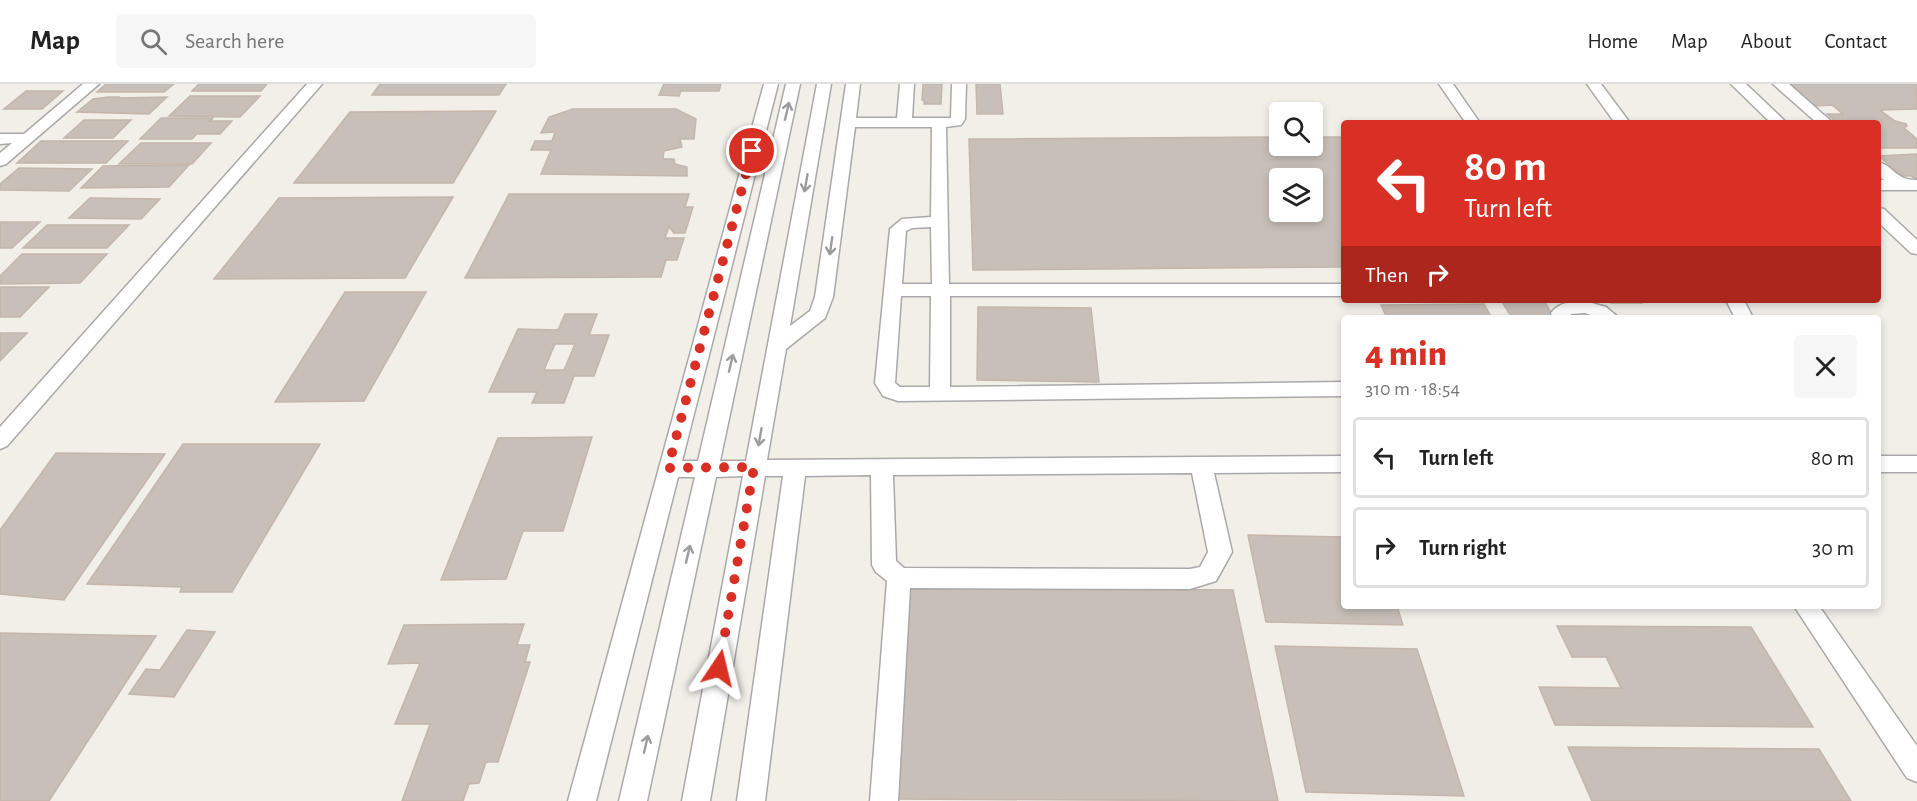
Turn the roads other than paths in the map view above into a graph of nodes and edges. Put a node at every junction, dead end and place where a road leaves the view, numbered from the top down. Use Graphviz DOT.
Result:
graph roads {
  1 [pos="92,84"];
  2 [pos="315,84"];
  3 [pos="771,84"];
  4 [pos="793,84"];
  5 [pos="824,84"];
  6 [pos="853,84"];
  7 [pos="907,84"];
  8 [pos="959,84"];
  9 [pos="1446,84"];
  10 [pos="1594,84"];
  11 [pos="1738,84"];
  12 [pos="1780,84"];
  13 [pos="1471,120"];
  14 [pos="1621,120"];
  15 [pos="1777,120"];
  16 [pos="1822,120"];
  17 [pos="848,123"];
  18 [pos="904,123"];
  19 [pos="939,123"];
  20 [pos="27,138"];
  21 [pos="0,139"];
  22 [pos="0,161"];
  23 [pos="1881,169"];
  24 [pos="1881,185"];
  25 [pos="1900,185"];
  26 [pos="1917,185"];
  27 [pos="1881,216"];
  28 [pos="939,222"];
  29 [pos="1917,249"];
  30 [pos="893,290"];
  31 [pos="942,290"];
  32 [pos="1341,290"];
  33 [pos="1599,309"];
  34 [pos="1560,315"];
  35 [pos="776,347"];
  36 [pos="1341,389"];
  37 [pos="940,393"];
  38 [pos="0,441"];
  39 [pos="1881,464"];
  40 [pos="1917,464"];
  41 [pos="1201,465"];
  42 [pos="1341,465"];
  43 [pos="708,467"];
  44 [pos="754,467"];
  45 [pos="795,467"];
  46 [pos="882,467"];
  47 [pos="668,468"];
  48 [pos="899,579"];
  49 [pos="1808,609"];
  50 [pos="1917,769"];
  51 [pos="582,801"];
  52 [pos="633,801"];
  53 [pos="696,801"];
  54 [pos="751,801"];
  55 [pos="884,801"];
  1 -- 20 [label="street"];
  2 -- 38 [label="street"];
  3 -- 47 [label="street"];
  43 -- 4 [label="street, one-way"];
  5 -- 35 [label="street, one-way"];
  6 -- 17 [label="street"];
  7 -- 18 [label="street"];
  8 -- 19 [label="street"];
  9 -- 13 [label="street"];
  10 -- 14 [label="street"];
  11 -- 15 [label="street"];
  12 -- 16 [label="street"];
  17 -- 18 [label="street"];
  17 -- 35 [label="street, one-way"];
  18 -- 19 [label="street"];
  19 -- 28 [label="street"];
  20 -- 21 [label="street"];
  20 -- 22 [label="street"];
  23 -- 25 [label="street"];
  24 -- 25 [label="street"];
  25 -- 26 [label="street"];
  27 -- 29 [label="street"];
  28 -- 30 [label="street"];
  28 -- 31 [label="street"];
  30 -- 31 [label="street"];
  30 -- 37 [label="street"];
  31 -- 32 [label="street"];
  31 -- 37 [label="street"];
  33 -- 34 [label="street"];
  35 -- 44 [label="street, one-way"];
  36 -- 37 [label="street"];
  39 -- 40 [label="street"];
  41 -- 42 [label="street"];
  41 -- 46 [label="street"];
  41 -- 48 [label="street"];
  43 -- 44 [label="street"];
  43 -- 47 [label="street"];
  52 -- 43 [label="street, one-way"];
  44 -- 45 [label="street"];
  44 -- 53 [label="street"];
  45 -- 46 [label="street"];
  45 -- 54 [label="street"];
  46 -- 48 [label="street"];
  47 -- 51 [label="street"];
  48 -- 55 [label="street"];
  49 -- 50 [label="street"];
}
